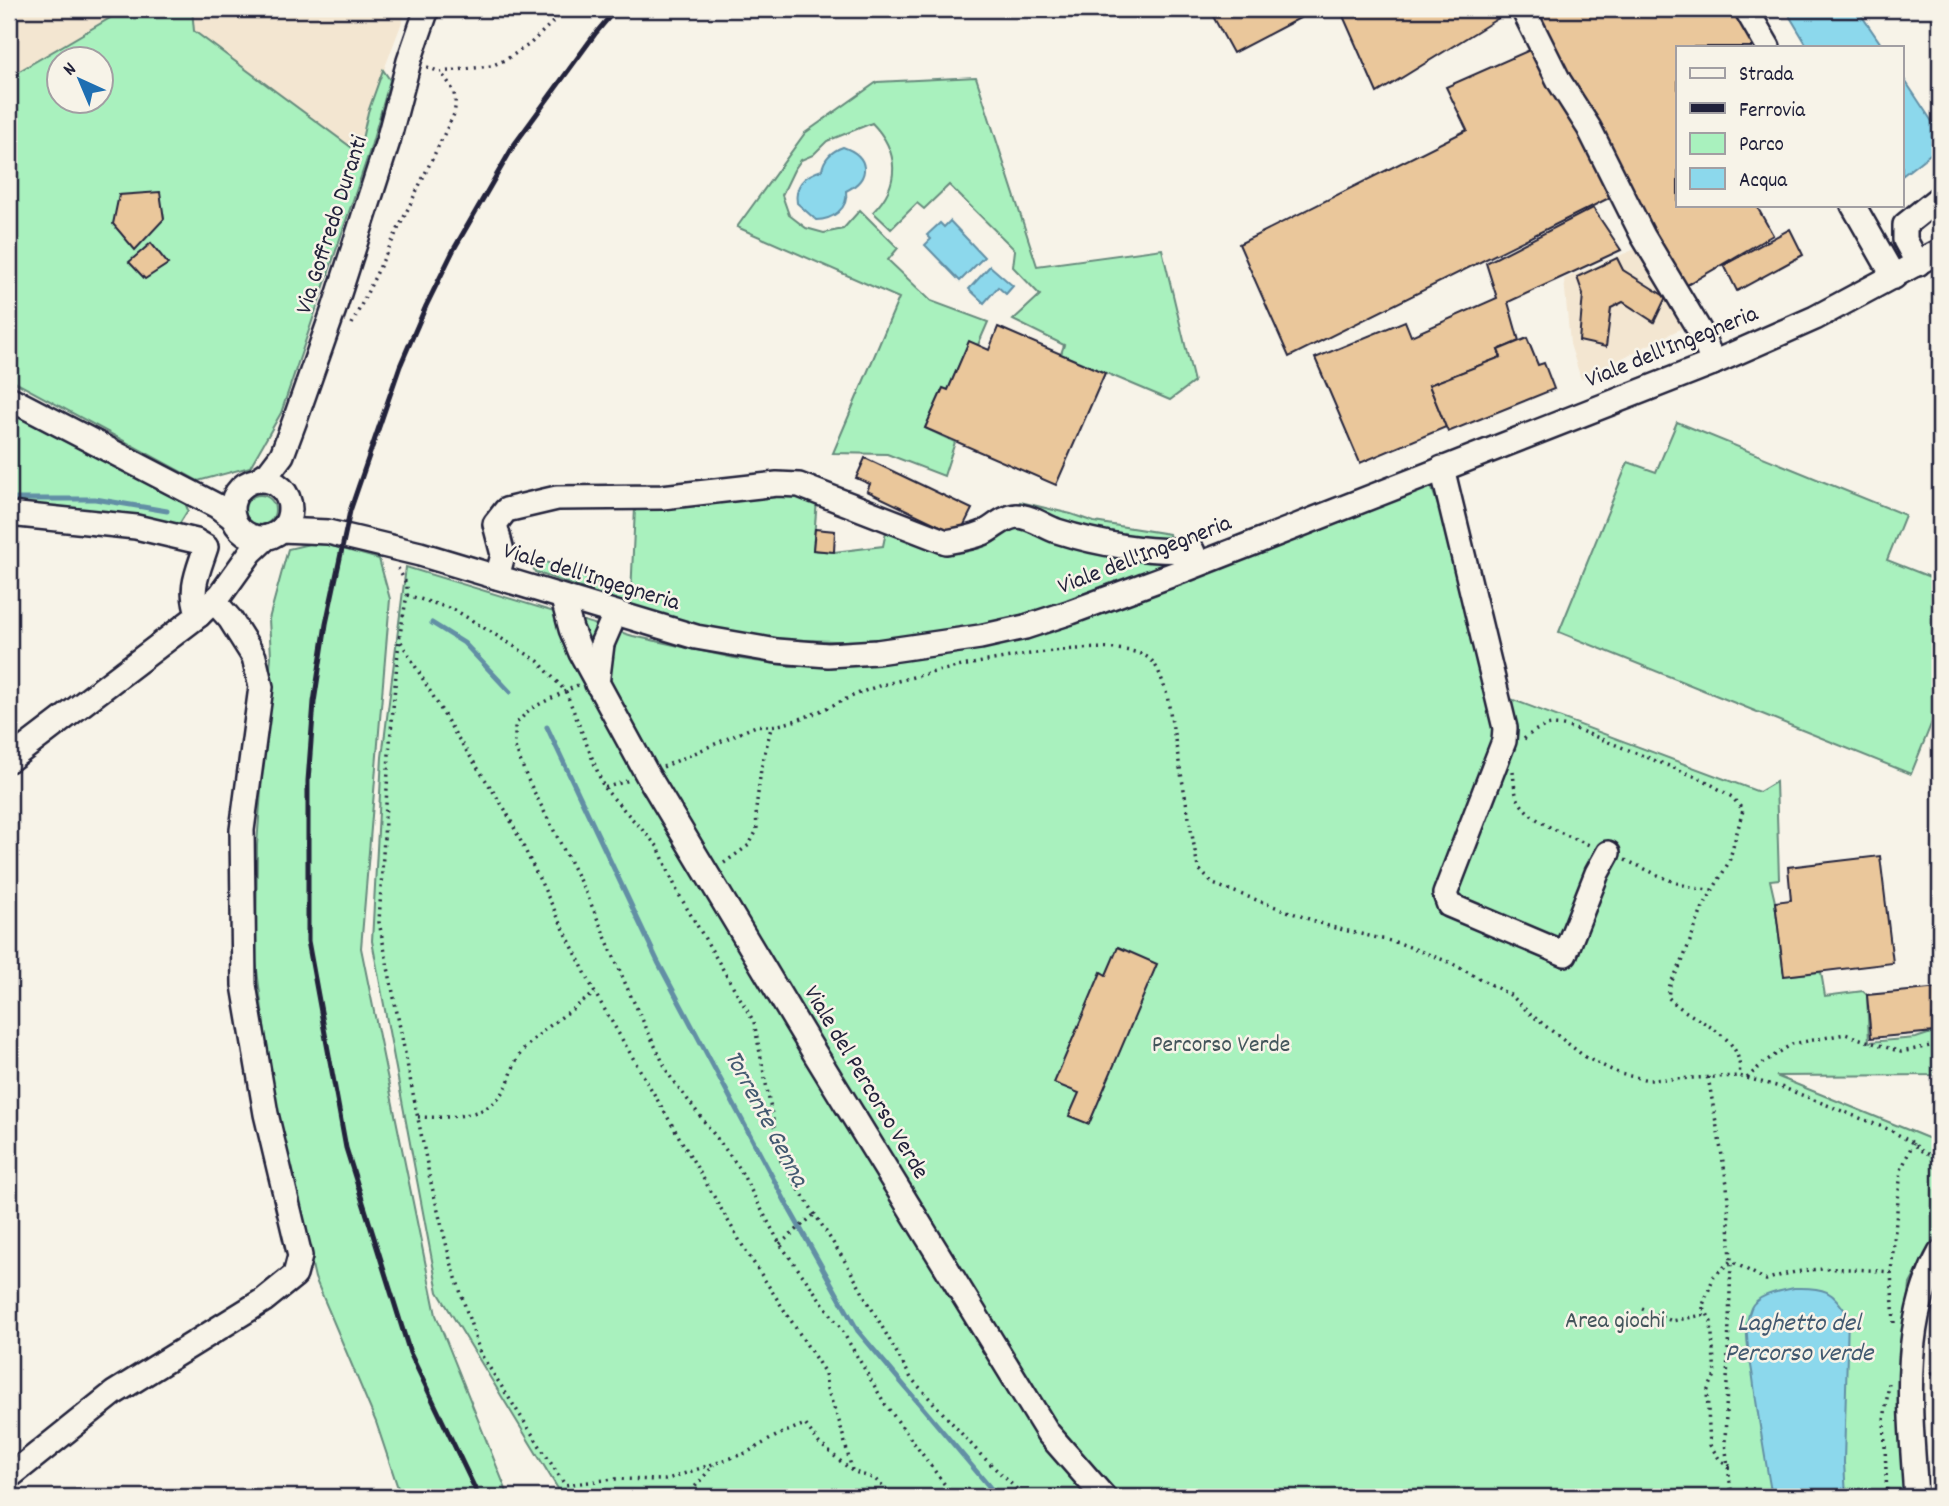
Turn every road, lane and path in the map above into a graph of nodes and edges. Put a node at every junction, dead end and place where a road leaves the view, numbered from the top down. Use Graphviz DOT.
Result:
graph roads {
  1 [pos="427,9"];
  2 [pos="566,9"];
  3 [pos="1523,9"];
  4 [pos="1746,9"];
  5 [pos="1767,46"];
  6 [pos="409,61"];
  7 [pos="440,72"];
  8 [pos="1940,197"];
  9 [pos="1854,206"];
  10 [pos="1940,251"];
  11 [pos="1917,264"];
  12 [pos="1894,277"];
  13 [pos="351,324"];
  14 [pos="1713,362"];
  15 [pos="9,398"];
  16 [pos="282,455"];
  17 [pos="1442,468"];
  18 [pos="248,485"];
  19 [pos="189,491"];
  20 [pos="286,497"];
  21 [pos="9,514"];
  22 [pos="238,525"];
  23 [pos="328,532"];
  24 [pos="274,533"];
  25 [pos="1198,564"];
  26 [pos="237,570"];
  27 [pos="497,577"];
  28 [pos="563,599"];
  29 [pos="207,608"];
  30 [pos="615,614"];
  31 [pos="400,640"];
  32 [pos="590,683"];
  33 [pos="566,692"];
  34 [pos="771,728"];
  35 [pos="1519,748"];
  36 [pos="9,760"];
  37 [pos="1513,768"];
  38 [pos="647,774"];
  39 [pos="604,788"];
  40 [pos="1608,853"];
  41 [pos="709,874"];
  42 [pos="1712,890"];
  43 [pos="595,993"];
  44 [pos="1933,1015"];
  45 [pos="1940,1027"];
  46 [pos="1940,1044"];
  47 [pos="1739,1076"];
  48 [pos="1708,1077"];
  49 [pos="1747,1078"];
  50 [pos="418,1117"];
  51 [pos="1913,1143"];
  52 [pos="1940,1160"];
  53 [pos="815,1214"];
  54 [pos="780,1244"];
  55 [pos="1940,1253"];
  56 [pos="1731,1261"];
  57 [pos="1891,1272"];
  58 [pos="1703,1305"];
  59 [pos="1642,1309"];
  60 [pos="1894,1332"];
  61 [pos="1891,1373"];
  62 [pos="715,1463"];
  63 [pos="1730,1466"];
  64 [pos="852,1471"];
  65 [pos="9,1478"];
  66 [pos="1732,1495"];
  67 [pos="686,1497"];
  68 [pos="893,1497"];
  69 [pos="954,1497"];
  70 [pos="1025,1497"];
  71 [pos="1104,1497"];
  72 [pos="1761,1497"];
  73 [pos="1887,1497"];
  74 [pos="1916,1497"];
  1 -- 6 [label="street, Via Goffredo Duranti"];
  2 -- 7 [label="path"];
  3 -- 14 [label="street"];
  4 -- 5 [label="street"];
  6 -- 7 [label="path"];
  6 -- 16 [label="street, Via Goffredo Duranti"];
  7 -- 13 [label="path"];
  8 -- 11 [label="street"];
  9 -- 12 [label="street"];
  10 -- 11 [label="street, Viale dell'Ingegneria"];
  11 -- 12 [label="street, Viale dell'Ingegneria"];
  12 -- 14 [label="street, Viale dell'Ingegneria"];
  14 -- 17 [label="street, Viale dell'Ingegneria"];
  15 -- 19 [label="street"];
  16 -- 18 [label="street, Via Goffredo Duranti"];
  16 -- 20 [label="street, Via Goffredo Duranti"];
  17 -- 25 [label="street, Viale dell'Ingegneria"];
  17 -- 40 [label="street"];
  18 -- 19 [label="street"];
  18 -- 20 [label="street"];
  18 -- 22 [label="street"];
  19 -- 22 [label="street"];
  20 -- 23 [label="street, Viale dell'Ingegneria"];
  20 -- 24 [label="street"];
  21 -- 29 [label="street"];
  22 -- 24 [label="street"];
  22 -- 26 [label="street"];
  23 -- 24 [label="street, Viale dell'Ingegneria"];
  23 -- 27 [label="street, Viale dell'Ingegneria"];
  24 -- 26 [label="street"];
  25 -- 27 [label="street"];
  25 -- 30 [label="street, Viale dell'Ingegneria"];
  26 -- 29 [label="street"];
  27 -- 28 [label="street, Viale dell'Ingegneria"];
  28 -- 30 [label="street, Viale dell'Ingegneria"];
  28 -- 32 [label="street, Viale del Percorso Verde"];
  29 -- 36 [label="street"];
  29 -- 65 [label="street"];
  30 -- 32 [label="street"];
  31 -- 33 [label="path"];
  31 -- 43 [label="path"];
  31 -- 50 [label="path"];
  32 -- 33 [label="path"];
  32 -- 38 [label="street, Viale del Percorso Verde"];
  33 -- 39 [label="path"];
  33 -- 54 [label="path"];
  34 -- 38 [label="path"];
  34 -- 41 [label="path"];
  34 -- 48 [label="path"];
  35 -- 42 [label="path"];
  37 -- 40 [label="path"];
  38 -- 39 [label="path"];
  38 -- 41 [label="street, Viale del Percorso Verde"];
  39 -- 53 [label="path"];
  40 -- 42 [label="path"];
  41 -- 71 [label="street, Viale del Percorso Verde"];
  42 -- 47 [label="path"];
  43 -- 50 [label="path"];
  43 -- 64 [label="path"];
  44 -- 45 [label="path"];
  46 -- 49 [label="path"];
  47 -- 48 [label="path"];
  47 -- 49 [label="path"];
  48 -- 56 [label="path"];
  49 -- 51 [label="path"];
  50 -- 62 [label="path"];
  51 -- 52 [label="path"];
  51 -- 57 [label="path"];
  53 -- 54 [label="path"];
  53 -- 70 [label="path"];
  54 -- 69 [label="path"];
  55 -- 74 [label="street"];
  56 -- 57 [label="path"];
  56 -- 58 [label="path"];
  56 -- 63 [label="path"];
  57 -- 60 [label="path"];
  58 -- 59 [label="path"];
  58 -- 63 [label="path"];
  61 -- 73 [label="path"];
  62 -- 64 [label="path"];
  62 -- 67 [label="path"];
  63 -- 66 [label="path"];
  64 -- 68 [label="path"];
  66 -- 72 [label="path"];
}
